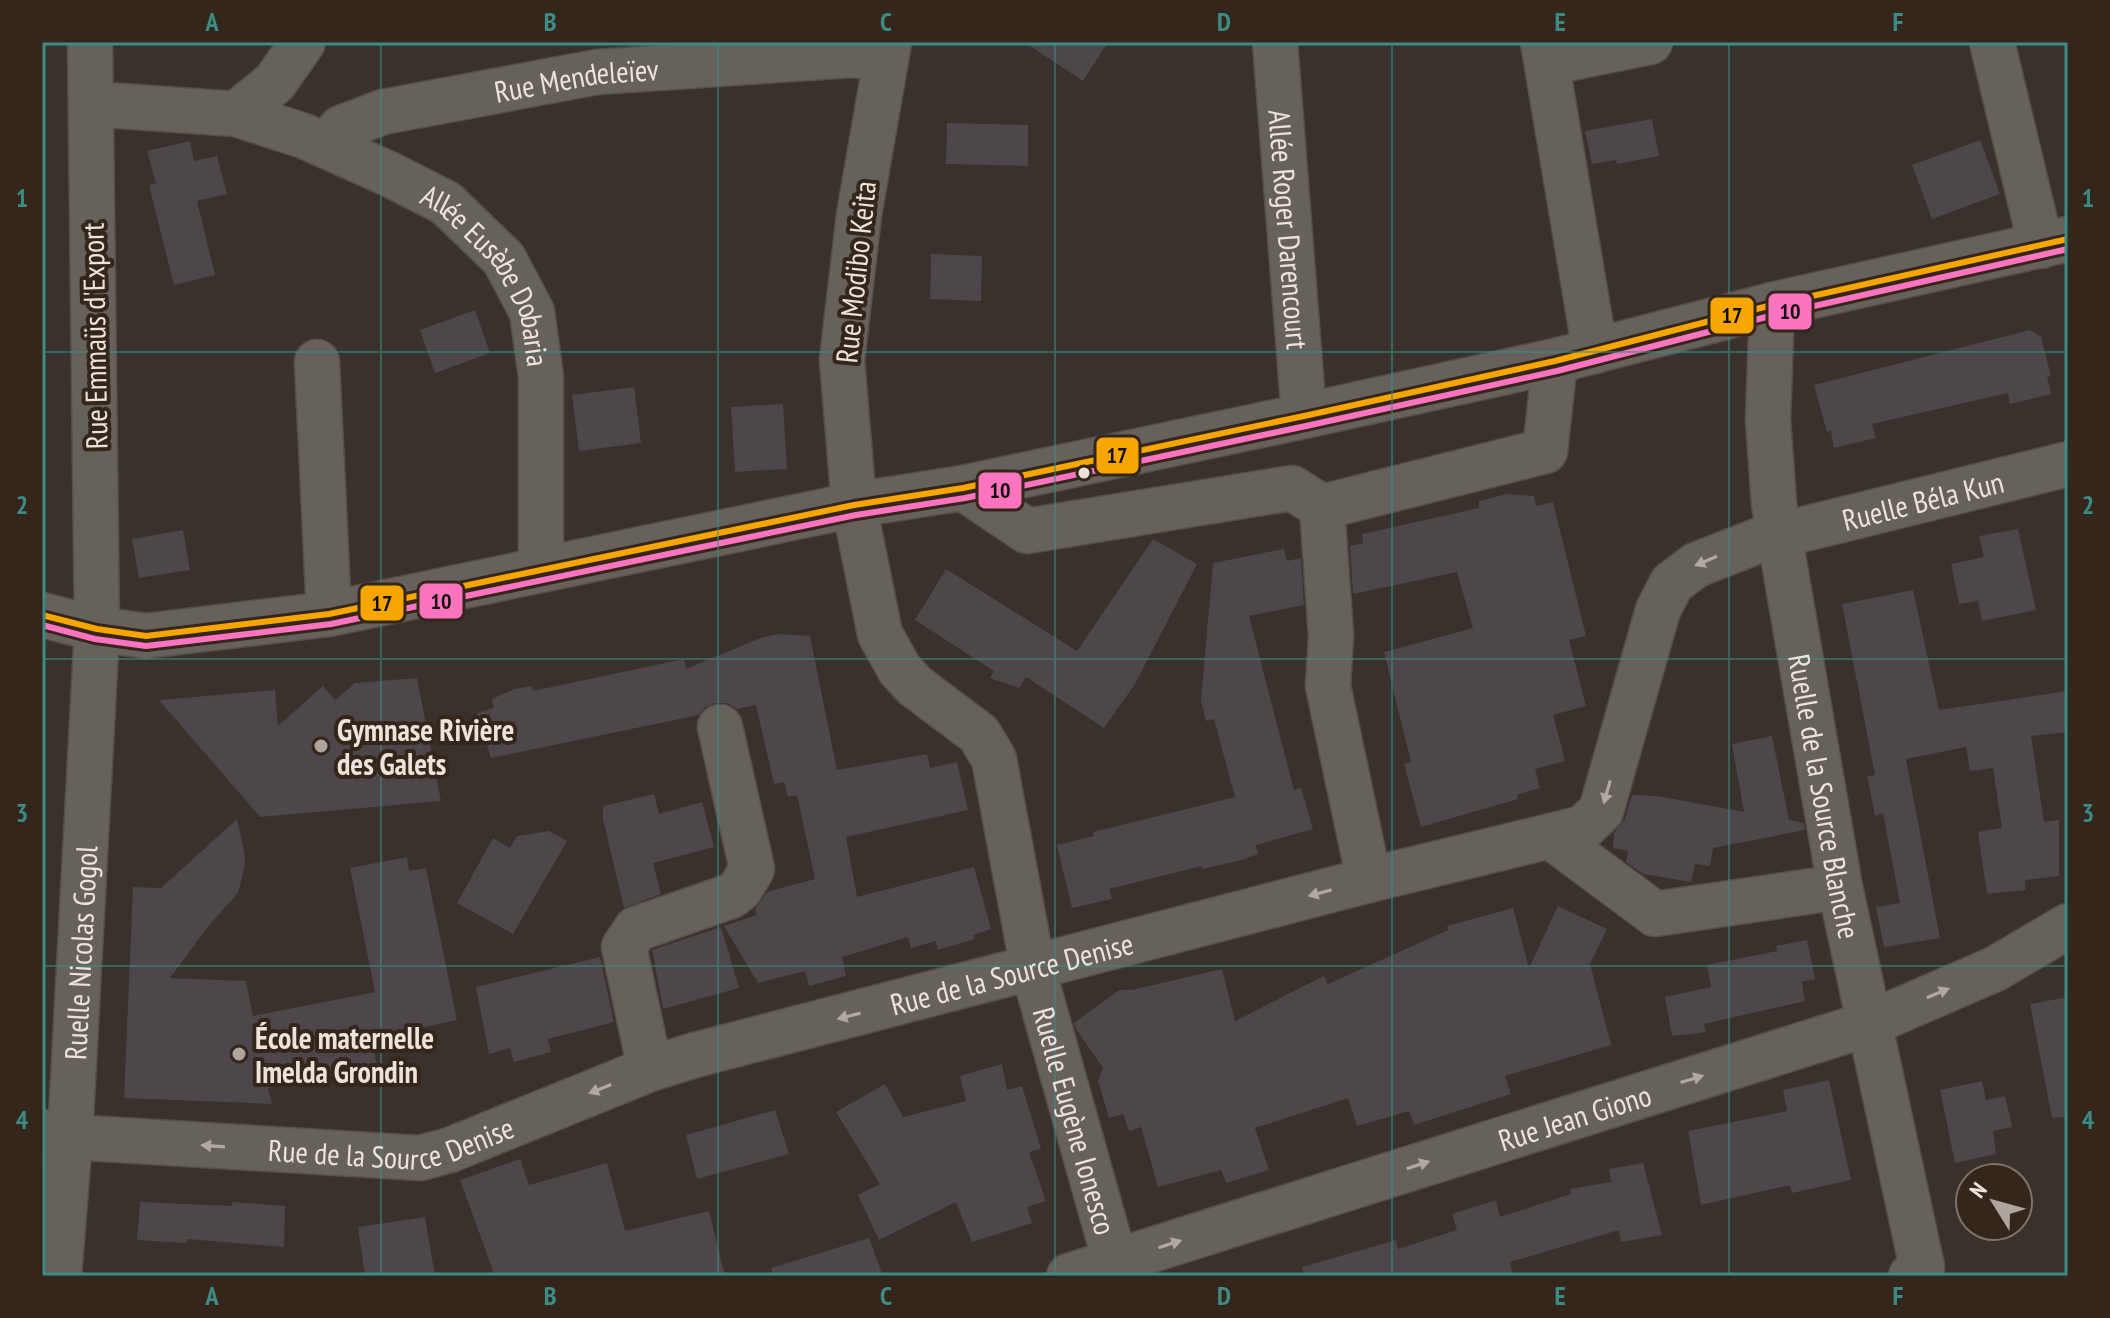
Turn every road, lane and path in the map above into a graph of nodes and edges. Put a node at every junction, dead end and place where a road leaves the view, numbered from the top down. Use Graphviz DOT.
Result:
graph roads {
  1 [pos="90,42"];
  2 [pos="303,42"];
  3 [pos="1275,42"];
  4 [pos="1650,42"];
  5 [pos="1992,42"];
  6 [pos="888,50"];
  7 [pos="1545,52"];
  8 [pos="92,104"];
  9 [pos="236,114"];
  10 [pos="327,146"];
  11 [pos="2054,242"];
  12 [pos="1772,305"];
  13 [pos="1575,356"];
  14 [pos="317,362"];
  15 [pos="1304,416"];
  16 [pos="2068,464"];
  17 [pos="963,488"];
  18 [pos="854,505"];
  19 [pos="1322,507"];
  20 [pos="1779,536"];
  21 [pos="541,570"];
  22 [pos="329,614"];
  23 [pos="42,615"];
  24 [pos="97,629"];
  25 [pos="720,727"];
  26 [pos="1550,836"];
  27 [pos="1369,880"];
  28 [pos="1840,887"];
  29 [pos="2068,926"];
  30 [pos="1033,969"];
  31 [pos="1868,1024"];
  32 [pos="650,1069"];
  33 [pos="56,1134"];
  34 [pos="1115,1261"];
  35 [pos="59,1276"];
  36 [pos="1069,1276"];
  37 [pos="1911,1276"];
  1 -- 8 [label="street, Rue Emmaüs d'Export"];
  2 -- 9 [label="street"];
  3 -- 15 [label="street, Allée Roger Darencourt"];
  4 -- 7 [label="street"];
  5 -- 11 [label="street"];
  6 -- 10 [label="street, Rue Mendeleïev"];
  6 -- 18 [label="street, Rue Modibo Keita"];
  7 -- 13 [label="street"];
  8 -- 9 [label="street, Allée Eusèbe Dobaria"];
  8 -- 24 [label="street, Rue Emmaüs d'Export"];
  9 -- 10 [label="street, Allée Eusèbe Dobaria"];
  10 -- 21 [label="street, Allée Eusèbe Dobaria"];
  11 -- 12 [label="street"];
  12 -- 13 [label="street"];
  12 -- 20 [label="street, Ruelle de la Source Blanche"];
  13 -- 15 [label="street"];
  13 -- 19 [label="street"];
  14 -- 22 [label="street"];
  15 -- 17 [label="street"];
  16 -- 20 [label="street, Ruelle Béla Kun"];
  17 -- 18 [label="street"];
  17 -- 19 [label="street"];
  18 -- 21 [label="street"];
  18 -- 30 [label="street, Ruelle Eugène Ionesco"];
  19 -- 27 [label="street"];
  20 -- 26 [label="street, Rue de la Source Denise, one-way"];
  20 -- 28 [label="street, Ruelle de la Source Blanche"];
  21 -- 22 [label="street"];
  22 -- 24 [label="street"];
  23 -- 24 [label="street"];
  24 -- 33 [label="street, Ruelle Nicolas Gogol"];
  25 -- 32 [label="street"];
  26 -- 27 [label="street, Rue de la Source Denise"];
  26 -- 28 [label="street"];
  27 -- 30 [label="street, Rue de la Source Denise, one-way"];
  28 -- 31 [label="street, Ruelle de la Source Blanche"];
  31 -- 29 [label="street, Rue Jean Giono, one-way"];
  30 -- 32 [label="street, Rue de la Source Denise, one-way"];
  30 -- 34 [label="street, Ruelle Eugène Ionesco"];
  34 -- 31 [label="street, Rue Jean Giono, one-way"];
  31 -- 37 [label="street, Ruelle de la Source Blanche"];
  32 -- 33 [label="street, Rue de la Source Denise, one-way"];
  33 -- 35 [label="street, Ruelle Nicolas Gogol"];
  34 -- 36 [label="street, Rue Jean Giono"];
}
